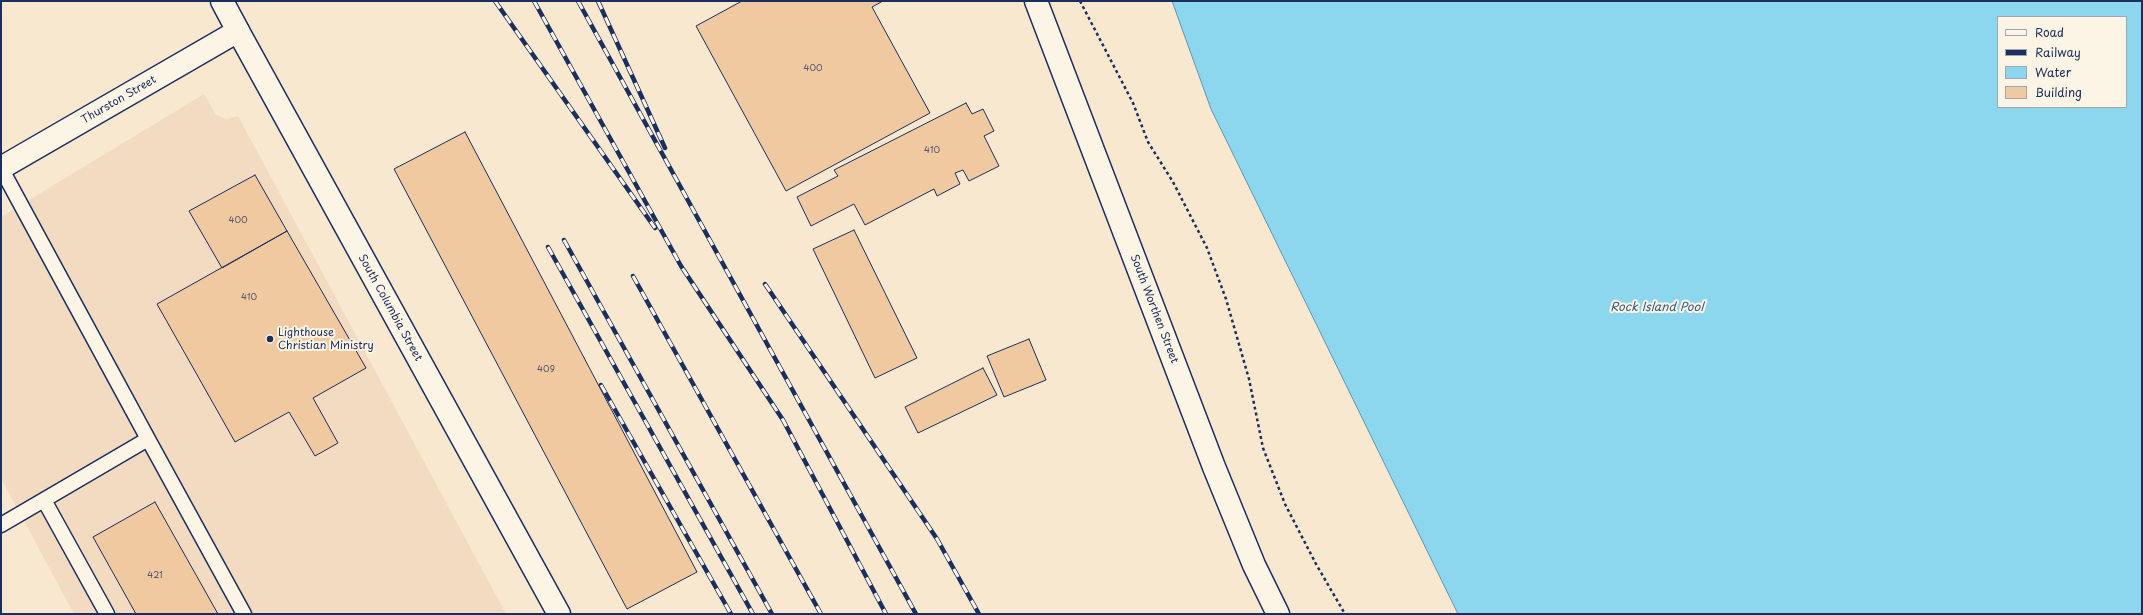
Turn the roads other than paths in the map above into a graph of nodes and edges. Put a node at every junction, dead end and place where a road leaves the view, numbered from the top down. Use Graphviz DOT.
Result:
graph roads {
  1 [pos="222,1"];
  2 [pos="1036,1"];
  3 [pos="238,31"];
  4 [pos="1,168"];
  5 [pos="148,439"];
  6 [pos="44,500"];
  7 [pos="1,525"];
  8 [pos="107,614"];
  9 [pos="244,614"];
  10 [pos="559,614"];
  11 [pos="1278,614"];
  1 -- 3 [label="street, South Columbia Street"];
  2 -- 11 [label="street, South Worthen Street"];
  3 -- 4 [label="street, Thurston Street"];
  3 -- 10 [label="street, South Columbia Street"];
  4 -- 5 [label="lane"];
  5 -- 6 [label="lane"];
  5 -- 9 [label="lane"];
  6 -- 7 [label="lane"];
  6 -- 8 [label="lane"];
}
